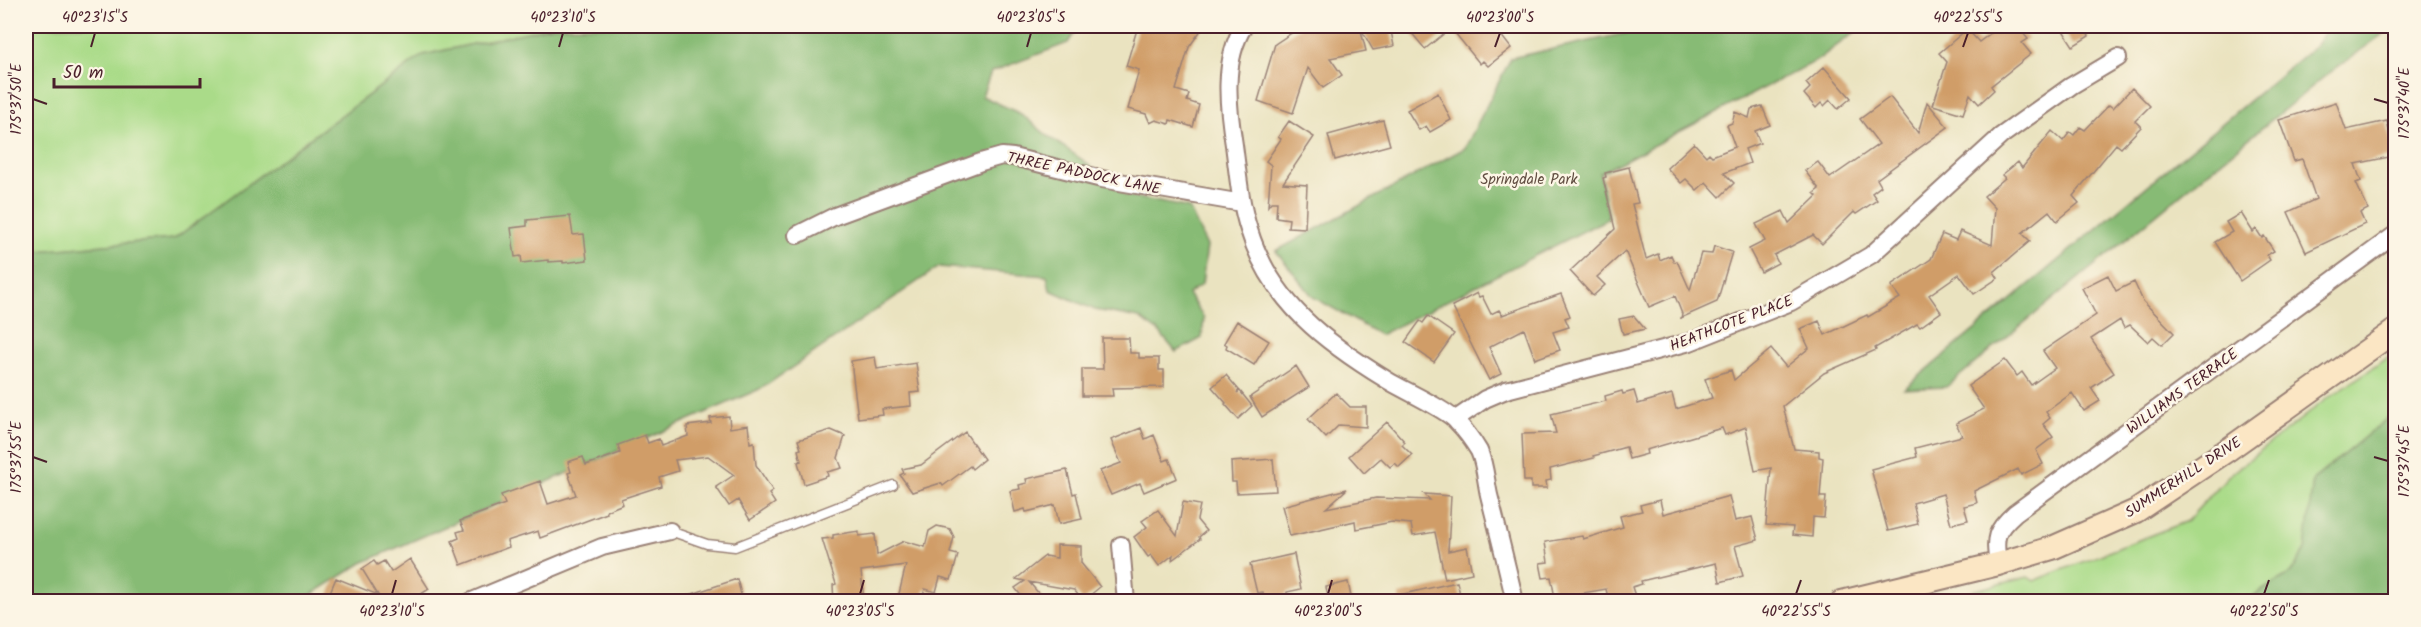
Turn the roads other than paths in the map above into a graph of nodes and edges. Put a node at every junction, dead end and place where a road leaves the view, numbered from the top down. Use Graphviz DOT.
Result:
graph roads {
  1 [pos="1244,26"];
  2 [pos="2118,58"];
  3 [pos="1242,203"];
  4 [pos="2396,234"];
  5 [pos="797,235"];
  6 [pos="2396,330"];
  7 [pos="1456,419"];
  8 [pos="893,485"];
  9 [pos="670,531"];
  10 [pos="1121,545"];
  11 [pos="1998,564"];
  12 [pos="470,602"];
  13 [pos="1126,602"];
  14 [pos="1515,602"];
  15 [pos="1842,602"];
  1 -- 3 [label="street"];
  2 -- 7 [label="street, HEATHCOTE PLACE"];
  3 -- 5 [label="street, THREE PADDOCK LANE"];
  3 -- 7 [label="street"];
  4 -- 11 [label="street, WILLIAMS TERRACE"];
  6 -- 11 [label="main road, SUMMERHILL DRIVE"];
  7 -- 14 [label="street"];
  8 -- 9 [label="lane"];
  9 -- 12 [label="street"];
  10 -- 13 [label="street"];
  11 -- 15 [label="main road, SUMMERHILL DRIVE"];
}
